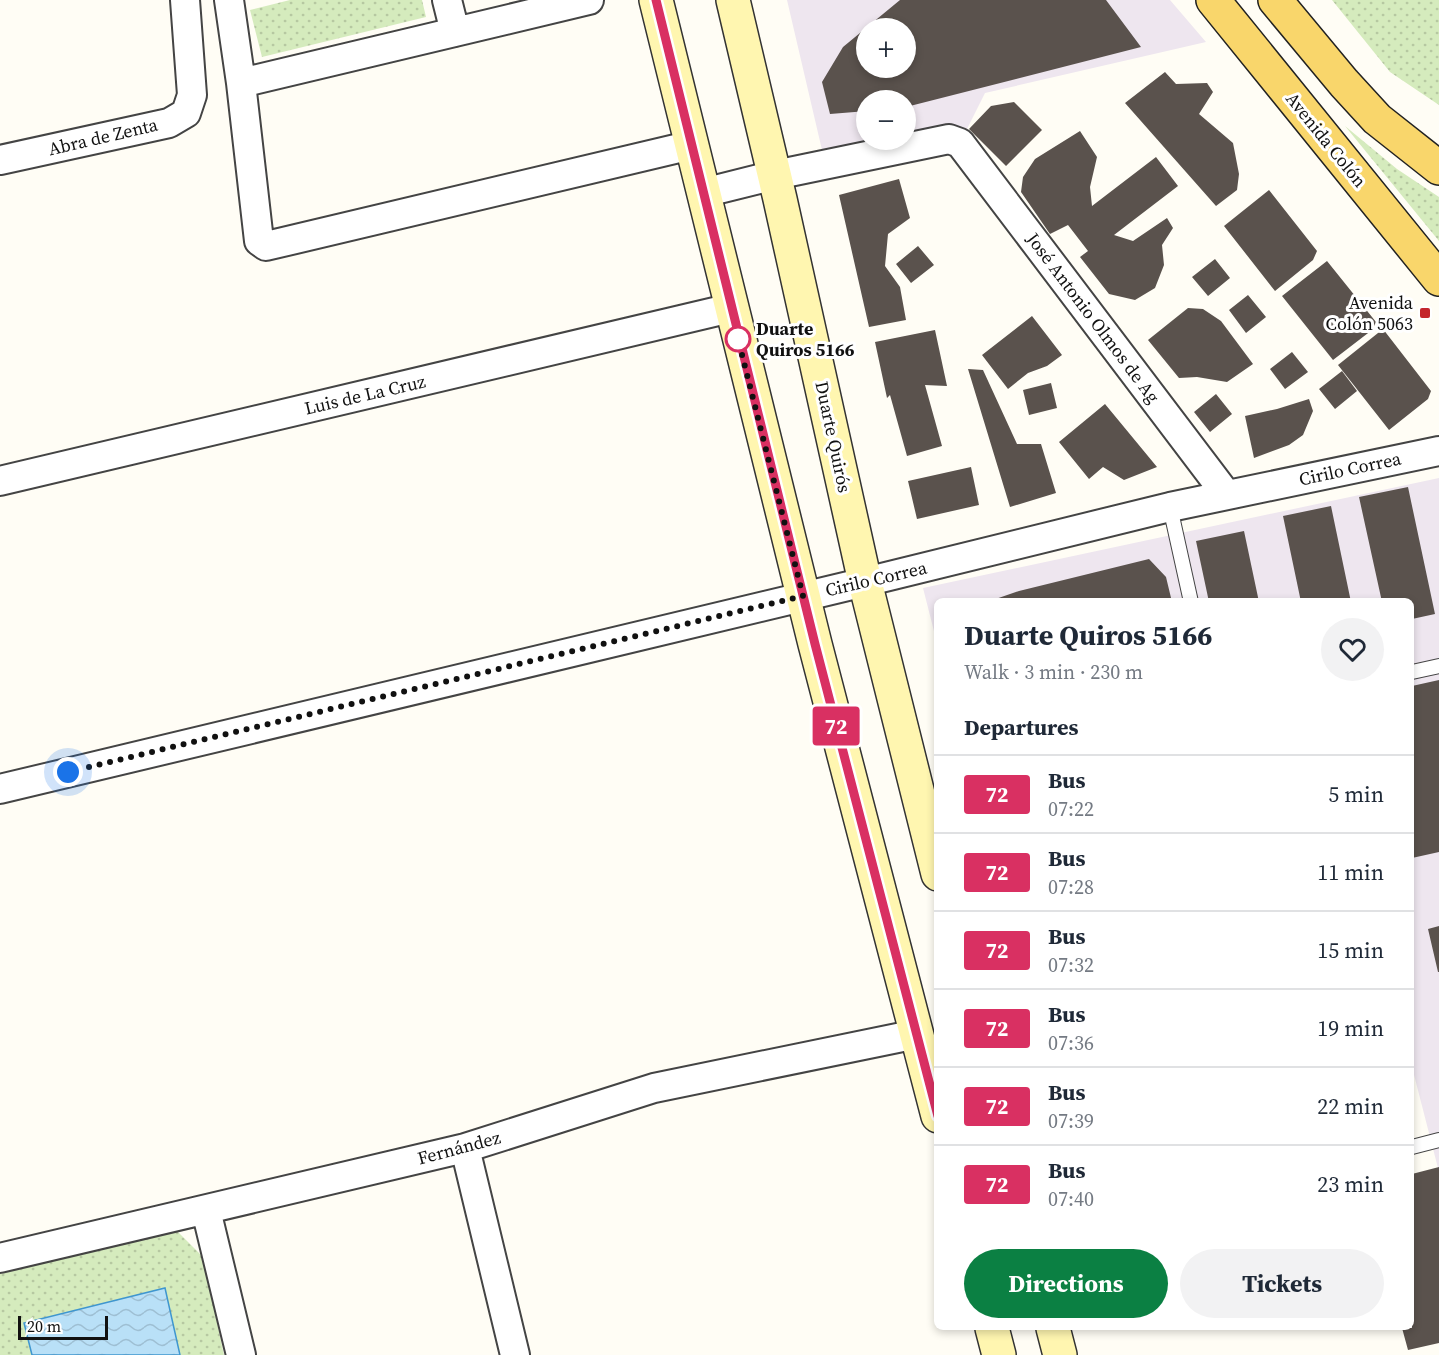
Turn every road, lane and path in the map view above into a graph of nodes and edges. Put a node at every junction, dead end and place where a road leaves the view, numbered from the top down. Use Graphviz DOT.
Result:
graph roads {
  1 [pos="185,0"];
  2 [pos="229,0"];
  3 [pos="447,0"];
  4 [pos="590,0"];
  5 [pos="656,0"];
  6 [pos="733,0"];
  7 [pos="1213,0"];
  8 [pos="1275,0"];
  9 [pos="455,32"];
  10 [pos="241,83"];
  11 [pos="692,146"];
  12 [pos="0,160"];
  13 [pos="1439,168"];
  14 [pos="774,175"];
  15 [pos="703,193"];
  16 [pos="1439,279"];
  17 [pos="731,309"];
  18 [pos="1439,451"];
  19 [pos="0,481"];
  20 [pos="1226,494"];
  21 [pos="1170,507"];
  22 [pos="865,582"];
  23 [pos="803,596"];
  24 [pos="1190,598"];
  25 [pos="1439,666"];
  26 [pos="1414,672"];
  27 [pos="0,789"];
  28 [pos="934,858"];
  29 [pos="916,1034"];
  30 [pos="934,1101"];
  31 [pos="1439,1140"];
  32 [pos="1414,1146"];
  33 [pos="465,1148"];
  34 [pos="206,1210"];
  35 [pos="0,1258"];
  36 [pos="993,1330"];
  37 [pos="1054,1330"];
  38 [pos="241,1355"];
  39 [pos="515,1355"];
  40 [pos="999,1355"];
  41 [pos="1060,1355"];
  1 -- 12 [label="street, Abra de Zenta"];
  2 -- 10 [label="street"];
  3 -- 9 [label="street"];
  4 -- 9 [label="street"];
  5 -- 11 [label="main road"];
  6 -- 14 [label="main road, Duarte Quirós"];
  7 -- 16 [label="main road, Avenida Colón"];
  8 -- 13 [label="main road"];
  9 -- 10 [label="street"];
  10 -- 11 [label="street"];
  11 -- 15 [label="main road"];
  14 -- 15 [label="street"];
  14 -- 20 [label="street, José Antonio Olmos de Ag"];
  14 -- 22 [label="main road, Duarte Quirós"];
  15 -- 17 [label="main road"];
  17 -- 19 [label="street, Luis de La Cruz"];
  17 -- 23 [label="main road"];
  18 -- 20 [label="street, Cirilo Correa"];
  20 -- 21 [label="street, Cirilo Correa"];
  21 -- 22 [label="street, Cirilo Correa"];
  21 -- 24 [label="lane"];
  22 -- 23 [label="street, Cirilo Correa"];
  22 -- 28 [label="main road, Duarte Quirós"];
  23 -- 27 [label="street, Cirilo Correa"];
  23 -- 29 [label="main road"];
  25 -- 26 [label="lane"];
  29 -- 30 [label="main road"];
  29 -- 33 [label="street, Fernández"];
  31 -- 32 [label="lane"];
  33 -- 34 [label="street, Fernández"];
  33 -- 39 [label="street"];
  34 -- 35 [label="street, Fernández"];
  34 -- 38 [label="street"];
  36 -- 40 [label="main road"];
  37 -- 41 [label="main road"];
}
